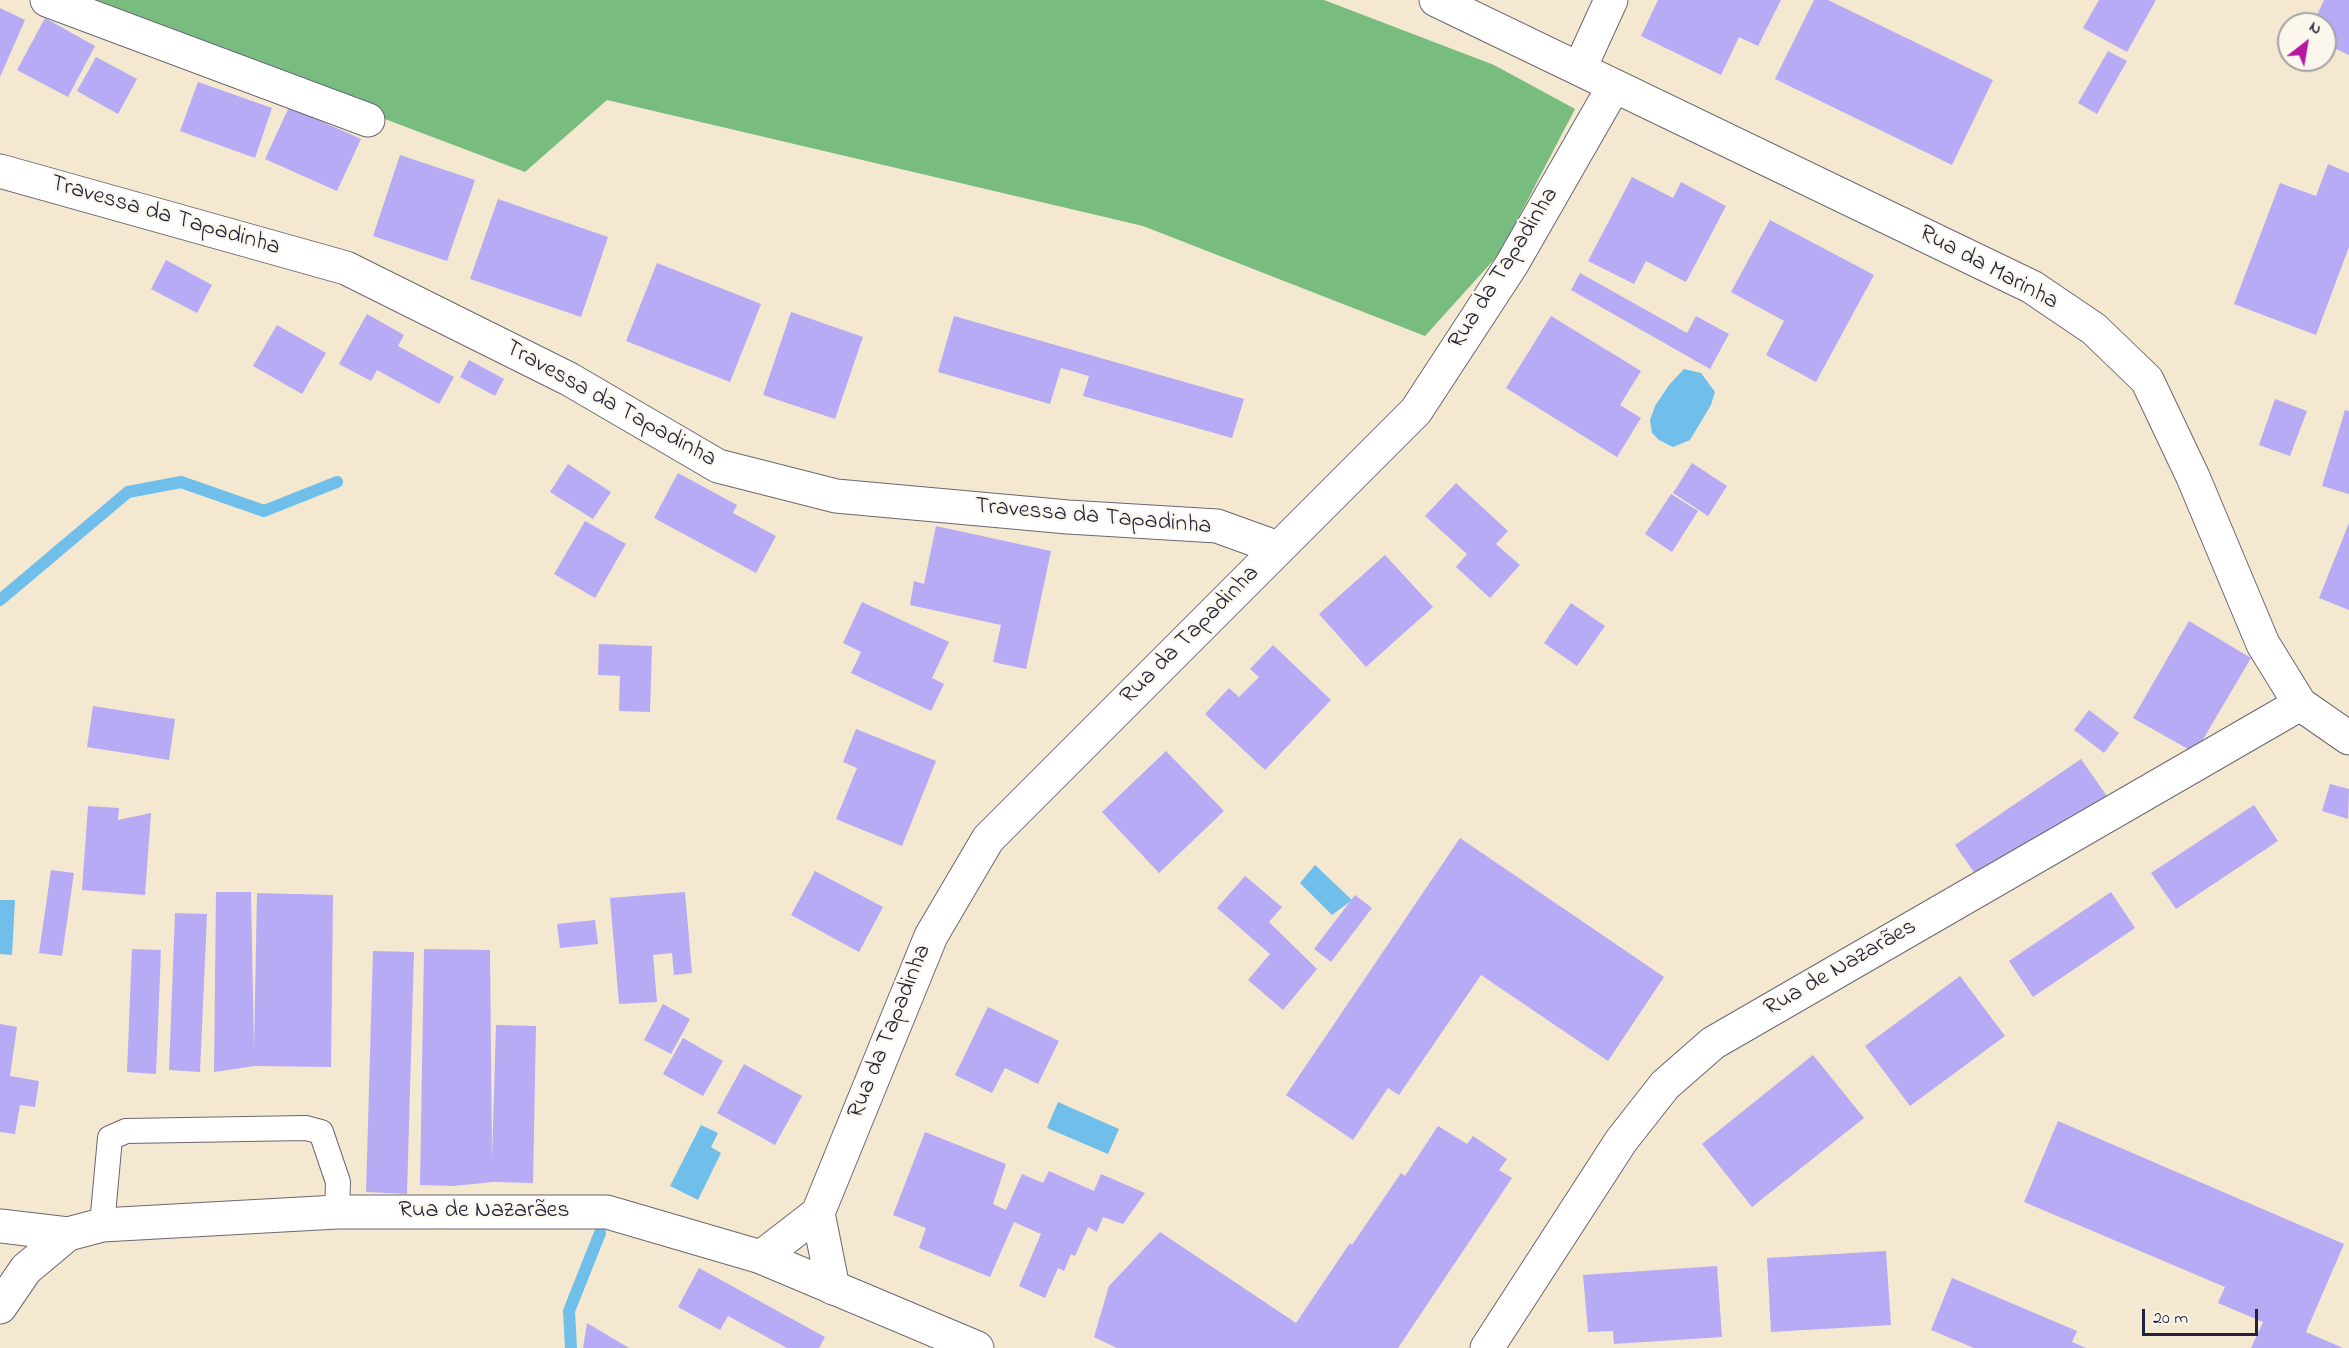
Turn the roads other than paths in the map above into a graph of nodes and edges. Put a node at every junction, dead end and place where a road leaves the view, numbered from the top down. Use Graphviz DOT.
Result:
graph roads {
  1 [pos="47,0"];
  2 [pos="1436,0"];
  3 [pos="1611,0"];
  4 [pos="1580,68"];
  5 [pos="1614,86"];
  6 [pos="368,120"];
  7 [pos="0,171"];
  8 [pos="1278,548"];
  9 [pos="2300,704"];
  10 [pos="2349,738"];
  11 [pos="337,1212"];
  12 [pos="818,1213"];
  13 [pos="102,1225"];
  14 [pos="0,1226"];
  15 [pos="68,1234"];
  16 [pos="761,1257"];
  17 [pos="832,1288"];
  18 [pos="0,1307"];
  19 [pos="977,1348"];
  20 [pos="1487,1348"];
  1 -- 6 [label="street"];
  2 -- 4 [label="street, Rua da Marinha"];
  3 -- 4 [label="street"];
  4 -- 5 [label="street, Rua da Marinha"];
  5 -- 8 [label="street, Rua da Tapadinha"];
  5 -- 9 [label="street, Rua da Marinha"];
  7 -- 8 [label="street, Travessa da Tapadinha"];
  8 -- 12 [label="street, Rua da Tapadinha"];
  9 -- 10 [label="street, Rua da Marinha"];
  9 -- 20 [label="street, Rua de Nazarães"];
  11 -- 13 [label="street, Rua de Nazarães"];
  11 -- 13 [label="lane"];
  11 -- 16 [label="street, Rua de Nazarães"];
  12 -- 16 [label="street"];
  12 -- 17 [label="street"];
  13 -- 15 [label="street, Rua de Nazarães"];
  14 -- 15 [label="street"];
  15 -- 18 [label="street, Rua de Nazarães"];
  16 -- 17 [label="street, Rua de Nazarães"];
  17 -- 19 [label="street, Rua de Nazarães"];
}
